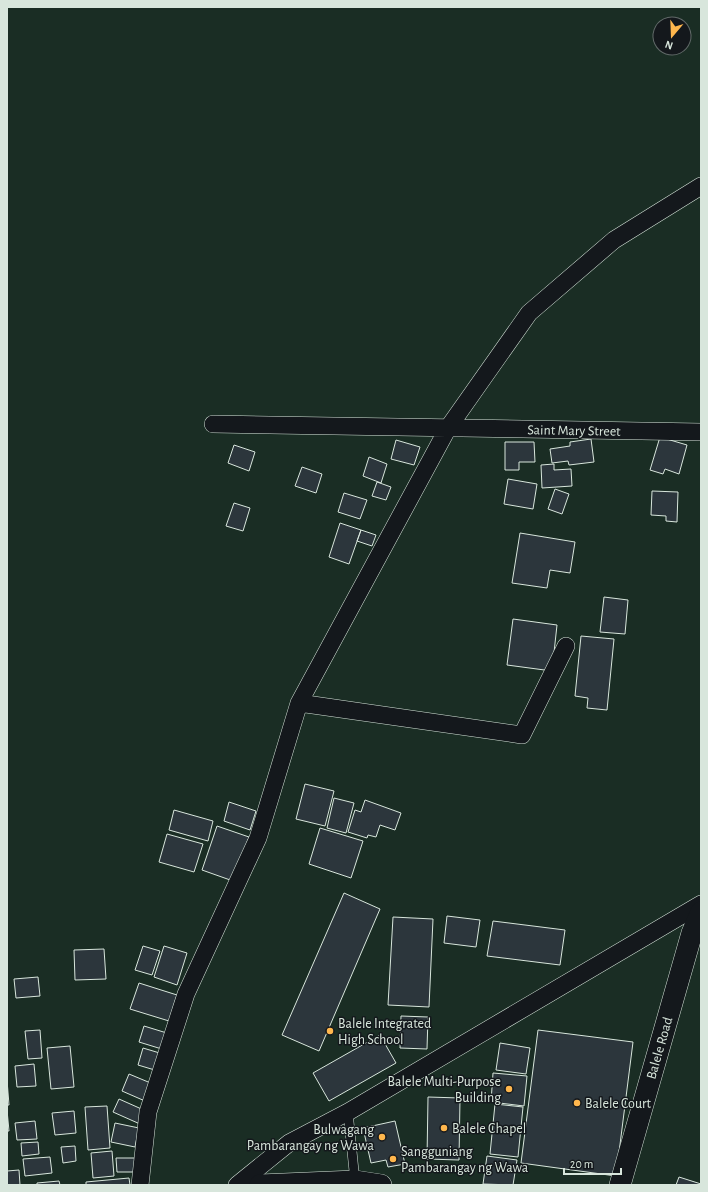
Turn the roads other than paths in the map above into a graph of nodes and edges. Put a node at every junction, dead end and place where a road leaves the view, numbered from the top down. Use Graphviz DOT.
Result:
graph roads {
  1 [pos="701,186"];
  2 [pos="213,424"];
  3 [pos="448,428"];
  4 [pos="701,432"];
  5 [pos="566,646"];
  6 [pos="299,703"];
  7 [pos="701,904"];
  8 [pos="701,912"];
  9 [pos="348,1112"];
  10 [pos="355,1181"];
  11 [pos="140,1185"];
  12 [pos="237,1185"];
  13 [pos="260,1185"];
  14 [pos="381,1185"];
  15 [pos="620,1185"];
  1 -- 3 [label="street"];
  2 -- 3 [label="street, Saint Mary Street"];
  3 -- 4 [label="street, Saint Mary Street"];
  3 -- 6 [label="street"];
  5 -- 6 [label="street"];
  6 -- 11 [label="street"];
  7 -- 9 [label="street"];
  8 -- 15 [label="street, Balele Road"];
  9 -- 10 [label="lane"];
  9 -- 12 [label="street"];
  10 -- 13 [label="street"];
  10 -- 14 [label="street"];
}
